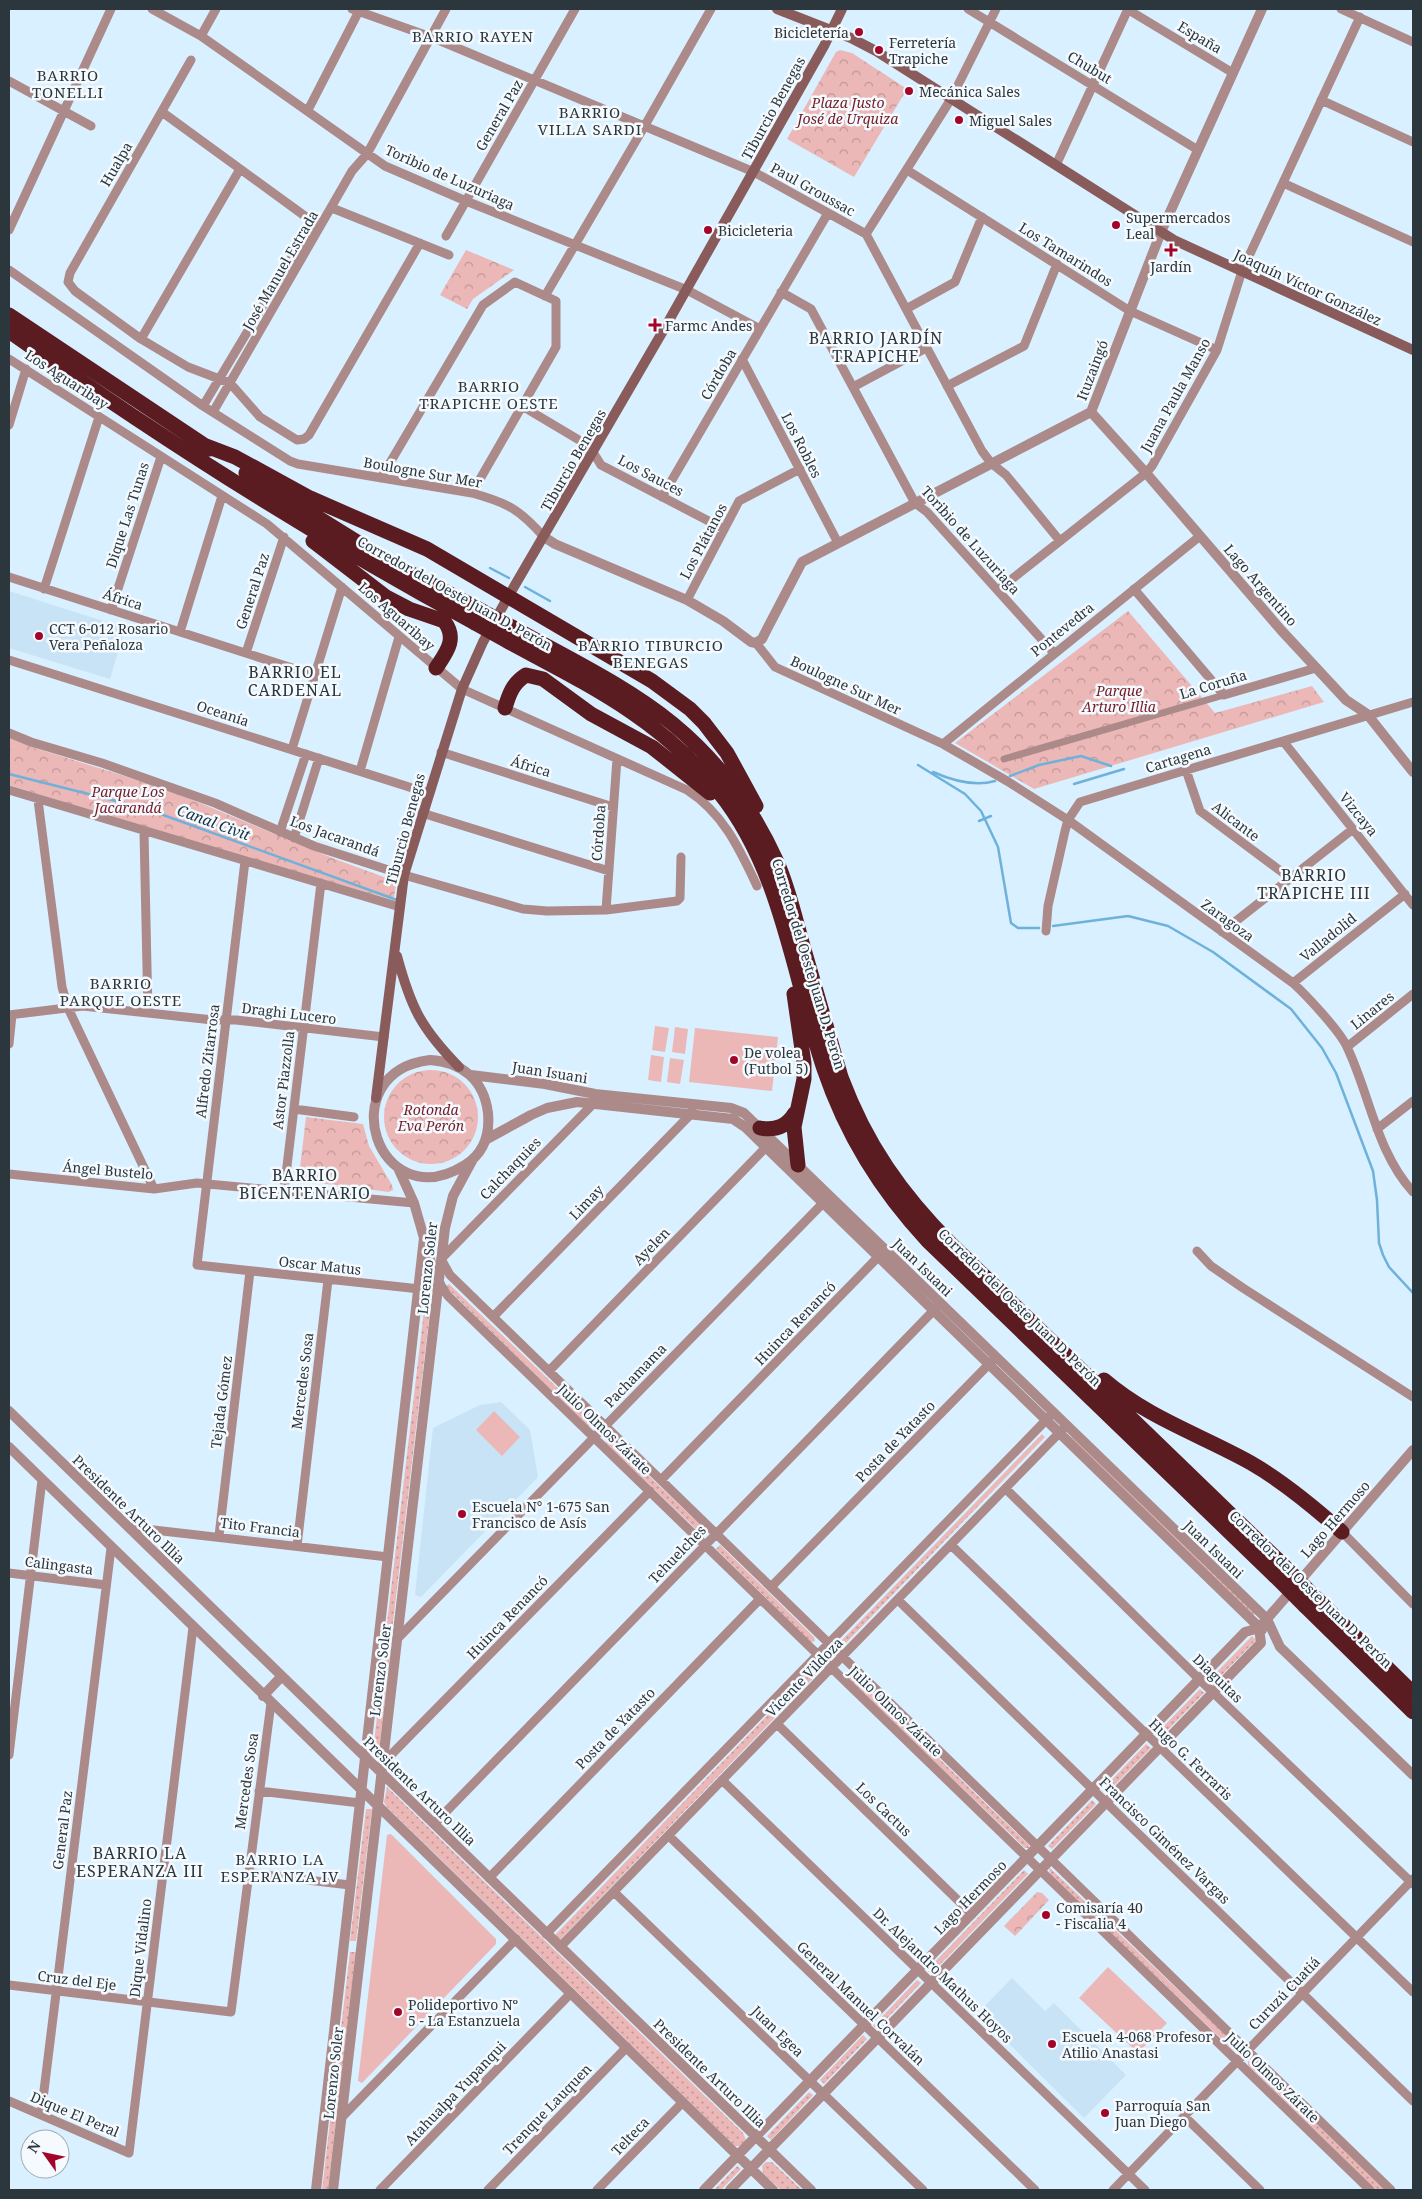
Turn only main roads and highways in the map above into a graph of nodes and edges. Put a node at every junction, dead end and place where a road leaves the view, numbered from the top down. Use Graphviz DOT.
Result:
graph roads {
  1 [pos="778,9"];
  2 [pos="842,9"];
  3 [pos="831,30"];
  4 [pos="9,315"];
  5 [pos="9,331"];
  6 [pos="1413,350"];
  7 [pos="201,444"];
  8 [pos="250,492"];
  9 [pos="508,596"];
  10 [pos="479,617"];
  11 [pos="512,635"];
  12 [pos="436,668"];
  13 [pos="504,708"];
  14 [pos="745,829"];
  15 [pos="777,863"];
  16 [pos="770,884"];
  17 [pos="788,919"];
  18 [pos="788,945"];
  19 [pos="395,950"];
  20 [pos="459,1067"];
  21 [pos="376,1098"];
  22 [pos="798,1107"];
  23 [pos="760,1128"];
  24 [pos="798,1165"];
  25 [pos="1039,1330"];
  26 [pos="1342,1532"];
  27 [pos="1279,1571"];
  28 [pos="1309,1601"];
  29 [pos="1413,1693"];
  30 [pos="1413,1712"];
  1 -- 3 [label="main road, Joaquín Víctor González"];
  2 -- 3 [label="main road, Tiburcio Benegas"];
  3 -- 6 [label="main road, Joaquín Víctor González"];
  3 -- 9 [label="main road, Tiburcio Benegas"];
  4 -- 7 [label="highway, Corredor del Oeste Juan D. Perón"];
  5 -- 8 [label="highway, Corredor del Oeste Juan D. Perón"];
  7 -- 9 [label="highway"];
  7 -- 10 [label="highway, Corredor del Oeste Juan D. Perón"];
  8 -- 10 [label="highway, Corredor del Oeste Juan D. Perón"];
  8 -- 12 [label="highway"];
  9 -- 15 [label="highway"];
  9 -- 19 [label="main road, Tiburcio Benegas"];
  10 -- 11 [label="highway, Corredor del Oeste Juan D. Perón, bridge"];
  11 -- 14 [label="highway, Corredor del Oeste Juan D. Perón"];
  11 -- 15 [label="highway, Corredor del Oeste Juan D. Perón"];
  13 -- 14 [label="highway"];
  14 -- 16 [label="highway, Corredor del Oeste Juan D. Perón"];
  15 -- 16 [label="highway, Corredor del Oeste Juan D. Perón"];
  16 -- 17 [label="highway, Corredor del Oeste Juan D. Perón"];
  17 -- 18 [label="highway, Corredor del Oeste Juan D. Perón"];
  17 -- 25 [label="highway, Corredor del Oeste Juan D. Perón"];
  18 -- 22 [label="highway"];
  18 -- 27 [label="highway, Corredor del Oeste Juan D. Perón"];
  19 -- 20 [label="main road, Tiburcio Benegas"];
  19 -- 21 [label="main road, Tiburcio Benegas"];
  22 -- 23 [label="highway"];
  22 -- 24 [label="highway"];
  25 -- 26 [label="highway"];
  25 -- 27 [label="highway, Corredor del Oeste Juan D. Perón"];
  27 -- 28 [label="highway, Corredor del Oeste Juan D. Perón, bridge"];
  28 -- 29 [label="highway, Corredor del Oeste Juan D. Perón"];
  28 -- 30 [label="highway, Corredor del Oeste Juan D. Perón"];
}
